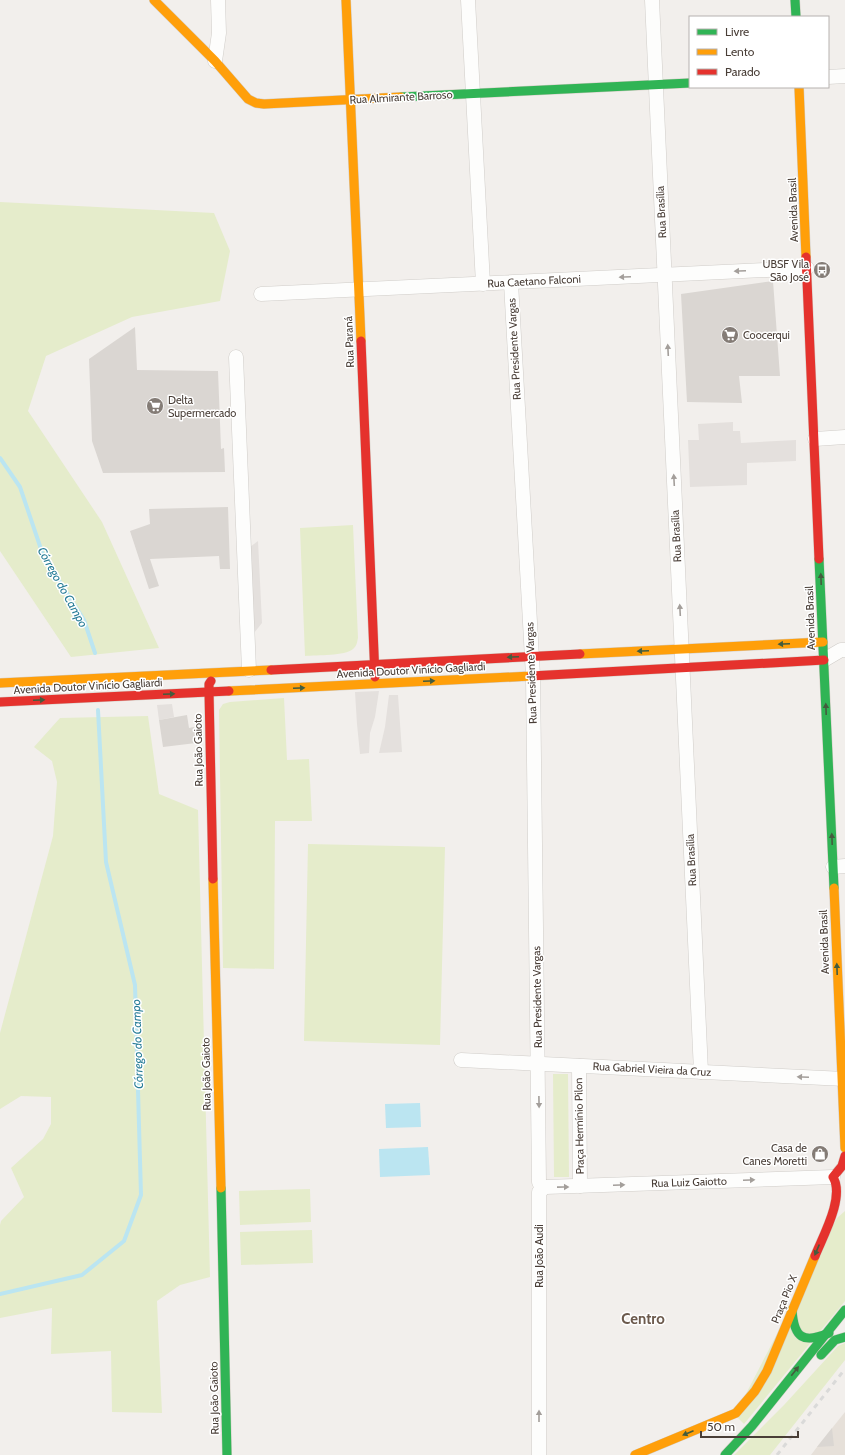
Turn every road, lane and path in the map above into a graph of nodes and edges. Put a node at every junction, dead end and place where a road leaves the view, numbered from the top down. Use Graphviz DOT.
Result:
graph roads {
  1 [pos="154,0"];
  2 [pos="218,0"];
  3 [pos="346,0"];
  4 [pos="468,0"];
  5 [pos="652,0"];
  6 [pos="795,0"];
  7 [pos="796,16"];
  8 [pos="215,61"];
  9 [pos="845,76"];
  10 [pos="829,77"];
  11 [pos="689,83"];
  12 [pos="656,85"];
  13 [pos="799,88"];
  14 [pos="473,94"];
  15 [pos="350,100"];
  16 [pos="807,268"];
  17 [pos="664,275"];
  18 [pos="511,283"];
  19 [pos="482,284"];
  20 [pos="358,290"];
  21 [pos="261,294"];
  22 [pos="236,356"];
  23 [pos="845,437"];
  24 [pos="815,439"];
  25 [pos="823,642"];
  26 [pos="682,649"];
  27 [pos="843,650"];
  28 [pos="531,656"];
  29 [pos="824,660"];
  30 [pos="375,664"];
  31 [pos="682,668"];
  32 [pos="249,670"];
  33 [pos="220,672"];
  34 [pos="532,676"];
  35 [pos="0,682"];
  36 [pos="376,684"];
  37 [pos="240,691"];
  38 [pos="209,692"];
  39 [pos="0,702"];
  40 [pos="839,867"];
  41 [pos="461,1060"];
  42 [pos="538,1064"];
  43 [pos="579,1066"];
  44 [pos="701,1072"];
  45 [pos="844,1079"];
  46 [pos="845,1148"];
  47 [pos="845,1156"];
  48 [pos="834,1177"];
  49 [pos="580,1186"];
  50 [pos="545,1187"];
  51 [pos="845,1204"];
  52 [pos="832,1214"];
  53 [pos="792,1310"];
  54 [pos="845,1310"];
  55 [pos="845,1332"];
  56 [pos="824,1335"];
  57 [pos="845,1337"];
  58 [pos="752,1426"];
  59 [pos="228,1455"];
  60 [pos="539,1455"];
  61 [pos="635,1455"];
  62 [pos="725,1455"];
  1 -- 8 [label="street, Rua Almirante Barroso"];
  2 -- 8 [label="street"];
  3 -- 15 [label="street, Rua Paraná"];
  4 -- 14 [label="street"];
  5 -- 12 [label="street, Rua Brasília"];
  6 -- 7 [label="street"];
  8 -- 15 [label="street, Rua Almirante Barroso"];
  9 -- 10 [label="street"];
  11 -- 12 [label="street, Rua Almirante Barroso"];
  12 -- 14 [label="street, Rua Almirante Barroso"];
  12 -- 17 [label="street, Rua Brasília"];
  13 -- 16 [label="street, Avenida Brasil"];
  14 -- 15 [label="street, Rua Almirante Barroso"];
  14 -- 19 [label="street"];
  15 -- 20 [label="street, Rua Paraná"];
  16 -- 17 [label="street, Rua Caetano Falconi, one-way"];
  16 -- 24 [label="street, Avenida Brasil"];
  17 -- 18 [label="street, Rua Caetano Falconi, one-way"];
  26 -- 17 [label="street, Rua Brasília, one-way"];
  18 -- 19 [label="street, Rua Caetano Falconi"];
  18 -- 28 [label="street, Rua Presidente Vargas"];
  19 -- 20 [label="street, Rua Caetano Falconi"];
  20 -- 21 [label="street, Rua Caetano Falconi"];
  20 -- 30 [label="street, Rua Paraná"];
  22 -- 32 [label="street"];
  23 -- 24 [label="street"];
  25 -- 24 [label="street, Avenida Brasil, one-way"];
  25 -- 26 [label="street, Avenida Doutor Vinício Gagliardi, one-way"];
  25 -- 27 [label="street"];
  25 -- 29 [label="street, Avenida Brasil"];
  26 -- 28 [label="street, Avenida Doutor Vinício Gagliardi, one-way"];
  26 -- 31 [label="street, Rua Brasília"];
  27 -- 29 [label="street"];
  28 -- 30 [label="street, Avenida Doutor Vinício Gagliardi, one-way"];
  28 -- 34 [label="street, Rua Presidente Vargas"];
  29 -- 31 [label="street, Avenida Doutor Vinício Gagliardi"];
  40 -- 29 [label="street, Avenida Brasil, one-way"];
  30 -- 32 [label="street, Avenida Doutor Vinício Gagliardi"];
  30 -- 36 [label="street, Rua Paraná"];
  31 -- 34 [label="street, Avenida Doutor Vinício Gagliardi"];
  31 -- 44 [label="street, Rua Brasília"];
  32 -- 33 [label="street, Avenida Doutor Vinício Gagliardi"];
  32 -- 37 [label="street"];
  33 -- 35 [label="street, Avenida Doutor Vinício Gagliardi"];
  33 -- 38 [label="street"];
  36 -- 34 [label="street, Avenida Doutor Vinício Gagliardi, one-way"];
  34 -- 42 [label="street, Rua Presidente Vargas"];
  37 -- 36 [label="street, Avenida Doutor Vinício Gagliardi, one-way"];
  37 -- 38 [label="street, Avenida Doutor Vinício Gagliardi"];
  39 -- 38 [label="street, Avenida Doutor Vinício Gagliardi, one-way"];
  38 -- 59 [label="street, Rua João Gaioto"];
  45 -- 40 [label="street, Avenida Brasil, one-way"];
  41 -- 42 [label="street, Rua Gabriel Vieira da Cruz"];
  42 -- 43 [label="street, Rua Gabriel Vieira da Cruz"];
  42 -- 50 [label="street, one-way"];
  43 -- 44 [label="street, Rua Gabriel Vieira da Cruz"];
  43 -- 49 [label="street, Praça Hermínio Pilon"];
  45 -- 44 [label="street, Rua Gabriel Vieira da Cruz, one-way"];
  45 -- 46 [label="street, Avenida Brasil"];
  47 -- 48 [label="street"];
  49 -- 48 [label="street, Rua Luiz Gaiotto, one-way"];
  48 -- 52 [label="street, Praça Pio X"];
  50 -- 49 [label="street, Rua Luiz Gaiotto, one-way"];
  60 -- 50 [label="street, Rua João Audi, one-way"];
  51 -- 52 [label="street, Praça Pio X"];
  52 -- 53 [label="street, Praça Pio X, one-way"];
  53 -- 56 [label="street"];
  53 -- 61 [label="street, Praça Pio X, one-way"];
  54 -- 56 [label="street"];
  55 -- 56 [label="street"];
  58 -- 56 [label="street, one-way"];
  57 -- 58 [label="street"];
  58 -- 62 [label="street"];
}
